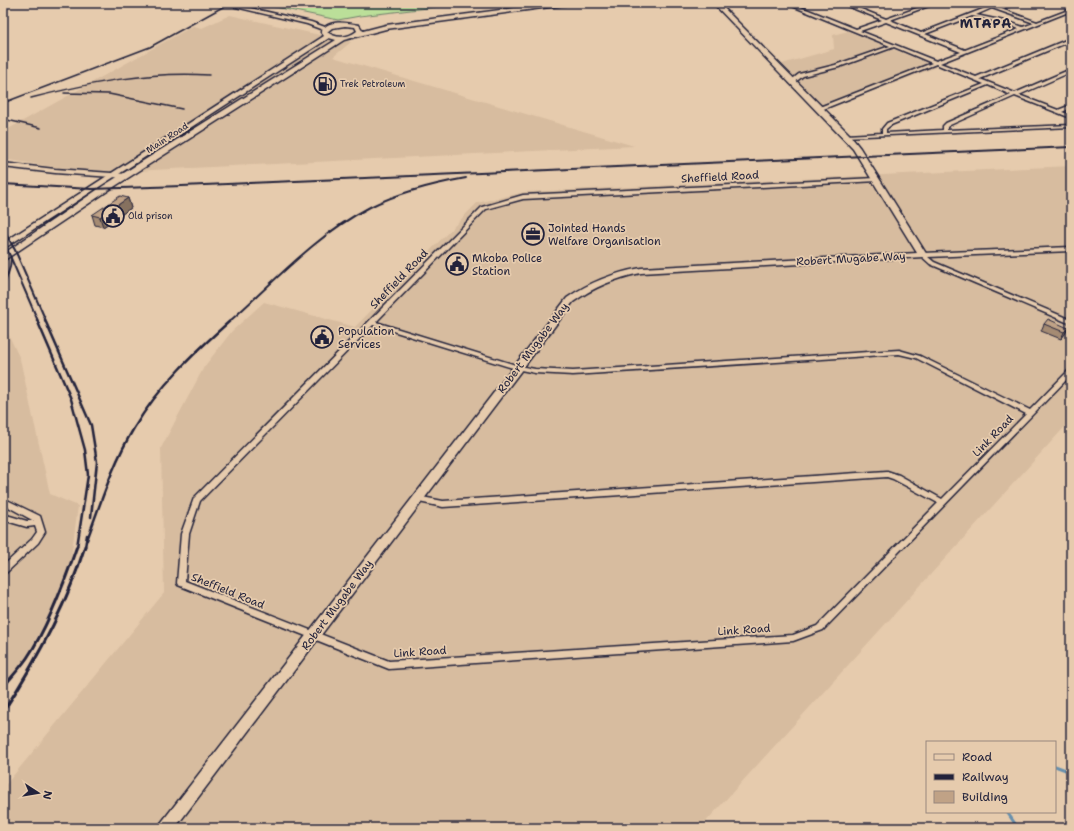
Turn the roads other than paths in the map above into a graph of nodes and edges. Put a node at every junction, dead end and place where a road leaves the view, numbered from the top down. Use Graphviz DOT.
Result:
graph roads {
  1 [pos="222,3"];
  2 [pos="565,3"];
  3 [pos="716,3"];
  4 [pos="787,3"];
  5 [pos="842,3"];
  6 [pos="935,3"];
  7 [pos="980,3"];
  8 [pos="1016,3"];
  9 [pos="992,7"];
  10 [pos="998,9"];
  11 [pos="1071,10"];
  12 [pos="972,15"];
  13 [pos="887,20"];
  14 [pos="309,23"];
  15 [pos="1037,23"];
  16 [pos="335,25"];
  17 [pos="354,25"];
  18 [pos="386,27"];
  19 [pos="1024,29"];
  20 [pos="856,31"];
  21 [pos="326,33"];
  22 [pos="358,34"];
  23 [pos="921,34"];
  24 [pos="343,38"];
  25 [pos="1071,39"];
  26 [pos="893,46"];
  27 [pos="966,52"];
  28 [pos="936,63"];
  29 [pos="1071,70"];
  30 [pos="975,79"];
  31 [pos="790,80"];
  32 [pos="988,84"];
  33 [pos="1015,94"];
  34 [pos="1071,106"];
  35 [pos="819,109"];
  36 [pos="1058,112"];
  37 [pos="1071,117"];
  38 [pos="1071,126"];
  39 [pos="182,131"];
  40 [pos="945,131"];
  41 [pos="192,133"];
  42 [pos="884,133"];
  43 [pos="846,136"];
  44 [pos="3,165"];
  45 [pos="113,175"];
  46 [pos="126,176"];
  47 [pos="876,180"];
  48 [pos="3,247"];
  49 [pos="1071,249"];
  50 [pos="923,255"];
  51 [pos="3,258"];
  52 [pos="371,322"];
  53 [pos="1071,322"];
  54 [pos="518,368"];
  55 [pos="1071,371"];
  56 [pos="1031,414"];
  57 [pos="417,499"];
  58 [pos="3,501"];
  59 [pos="943,503"];
  60 [pos="3,517"];
  61 [pos="39,523"];
  62 [pos="3,572"];
  63 [pos="313,636"];
  64 [pos="166,828"];
  1 -- 14 [label="street"];
  2 -- 18 [label="street"];
  3 -- 31 [label="street, Robert Mugabe Way"];
  4 -- 20 [label="street"];
  5 -- 13 [label="street"];
  6 -- 13 [label="street"];
  7 -- 9 [label="street"];
  8 -- 10 [label="street"];
  9 -- 10 [label="street"];
  9 -- 12 [label="street"];
  10 -- 15 [label="street"];
  11 -- 15 [label="street"];
  12 -- 19 [label="street"];
  12 -- 23 [label="street"];
  13 -- 20 [label="street"];
  13 -- 23 [label="street"];
  14 -- 16 [label="street"];
  14 -- 21 [label="street"];
  15 -- 19 [label="street"];
  16 -- 17 [label="street"];
  16 -- 21 [label="street, Main Road"];
  17 -- 18 [label="street"];
  17 -- 22 [label="street"];
  18 -- 22 [label="street"];
  19 -- 27 [label="street"];
  20 -- 26 [label="street"];
  21 -- 24 [label="street"];
  21 -- 39 [label="street, Main Road"];
  22 -- 24 [label="street"];
  23 -- 27 [label="street"];
  24 -- 41 [label="street, Main Road"];
  25 -- 30 [label="street"];
  26 -- 28 [label="street"];
  26 -- 31 [label="street"];
  27 -- 28 [label="street"];
  28 -- 30 [label="street"];
  28 -- 35 [label="street"];
  29 -- 33 [label="street"];
  30 -- 32 [label="street"];
  31 -- 35 [label="street, Robert Mugabe Way"];
  32 -- 33 [label="street"];
  32 -- 42 [label="street"];
  33 -- 36 [label="street"];
  33 -- 40 [label="street"];
  34 -- 36 [label="street"];
  35 -- 43 [label="street, Robert Mugabe Way"];
  36 -- 37 [label="street"];
  38 -- 40 [label="street"];
  39 -- 41 [label="street"];
  39 -- 45 [label="street, Main Road"];
  40 -- 42 [label="street"];
  41 -- 46 [label="street, Main Road"];
  42 -- 43 [label="street"];
  43 -- 47 [label="street, Robert Mugabe Way"];
  44 -- 45 [label="street"];
  45 -- 46 [label="street"];
  45 -- 48 [label="street, Main Road"];
  46 -- 51 [label="street, Main Road"];
  47 -- 50 [label="street, Robert Mugabe Way"];
  47 -- 52 [label="street, Sheffield Road"];
  49 -- 50 [label="street"];
  50 -- 53 [label="street"];
  50 -- 54 [label="street, Robert Mugabe Way"];
  52 -- 54 [label="street"];
  52 -- 63 [label="street, Sheffield Road"];
  54 -- 56 [label="street"];
  54 -- 57 [label="street, Robert Mugabe Way"];
  55 -- 56 [label="street, Link Road"];
  56 -- 59 [label="street, Link Road"];
  57 -- 59 [label="street"];
  57 -- 63 [label="street, Robert Mugabe Way"];
  58 -- 61 [label="street"];
  59 -- 63 [label="street, Link Road"];
  60 -- 61 [label="street"];
  61 -- 62 [label="street"];
  63 -- 64 [label="street, Robert Mugabe Way"];
}
